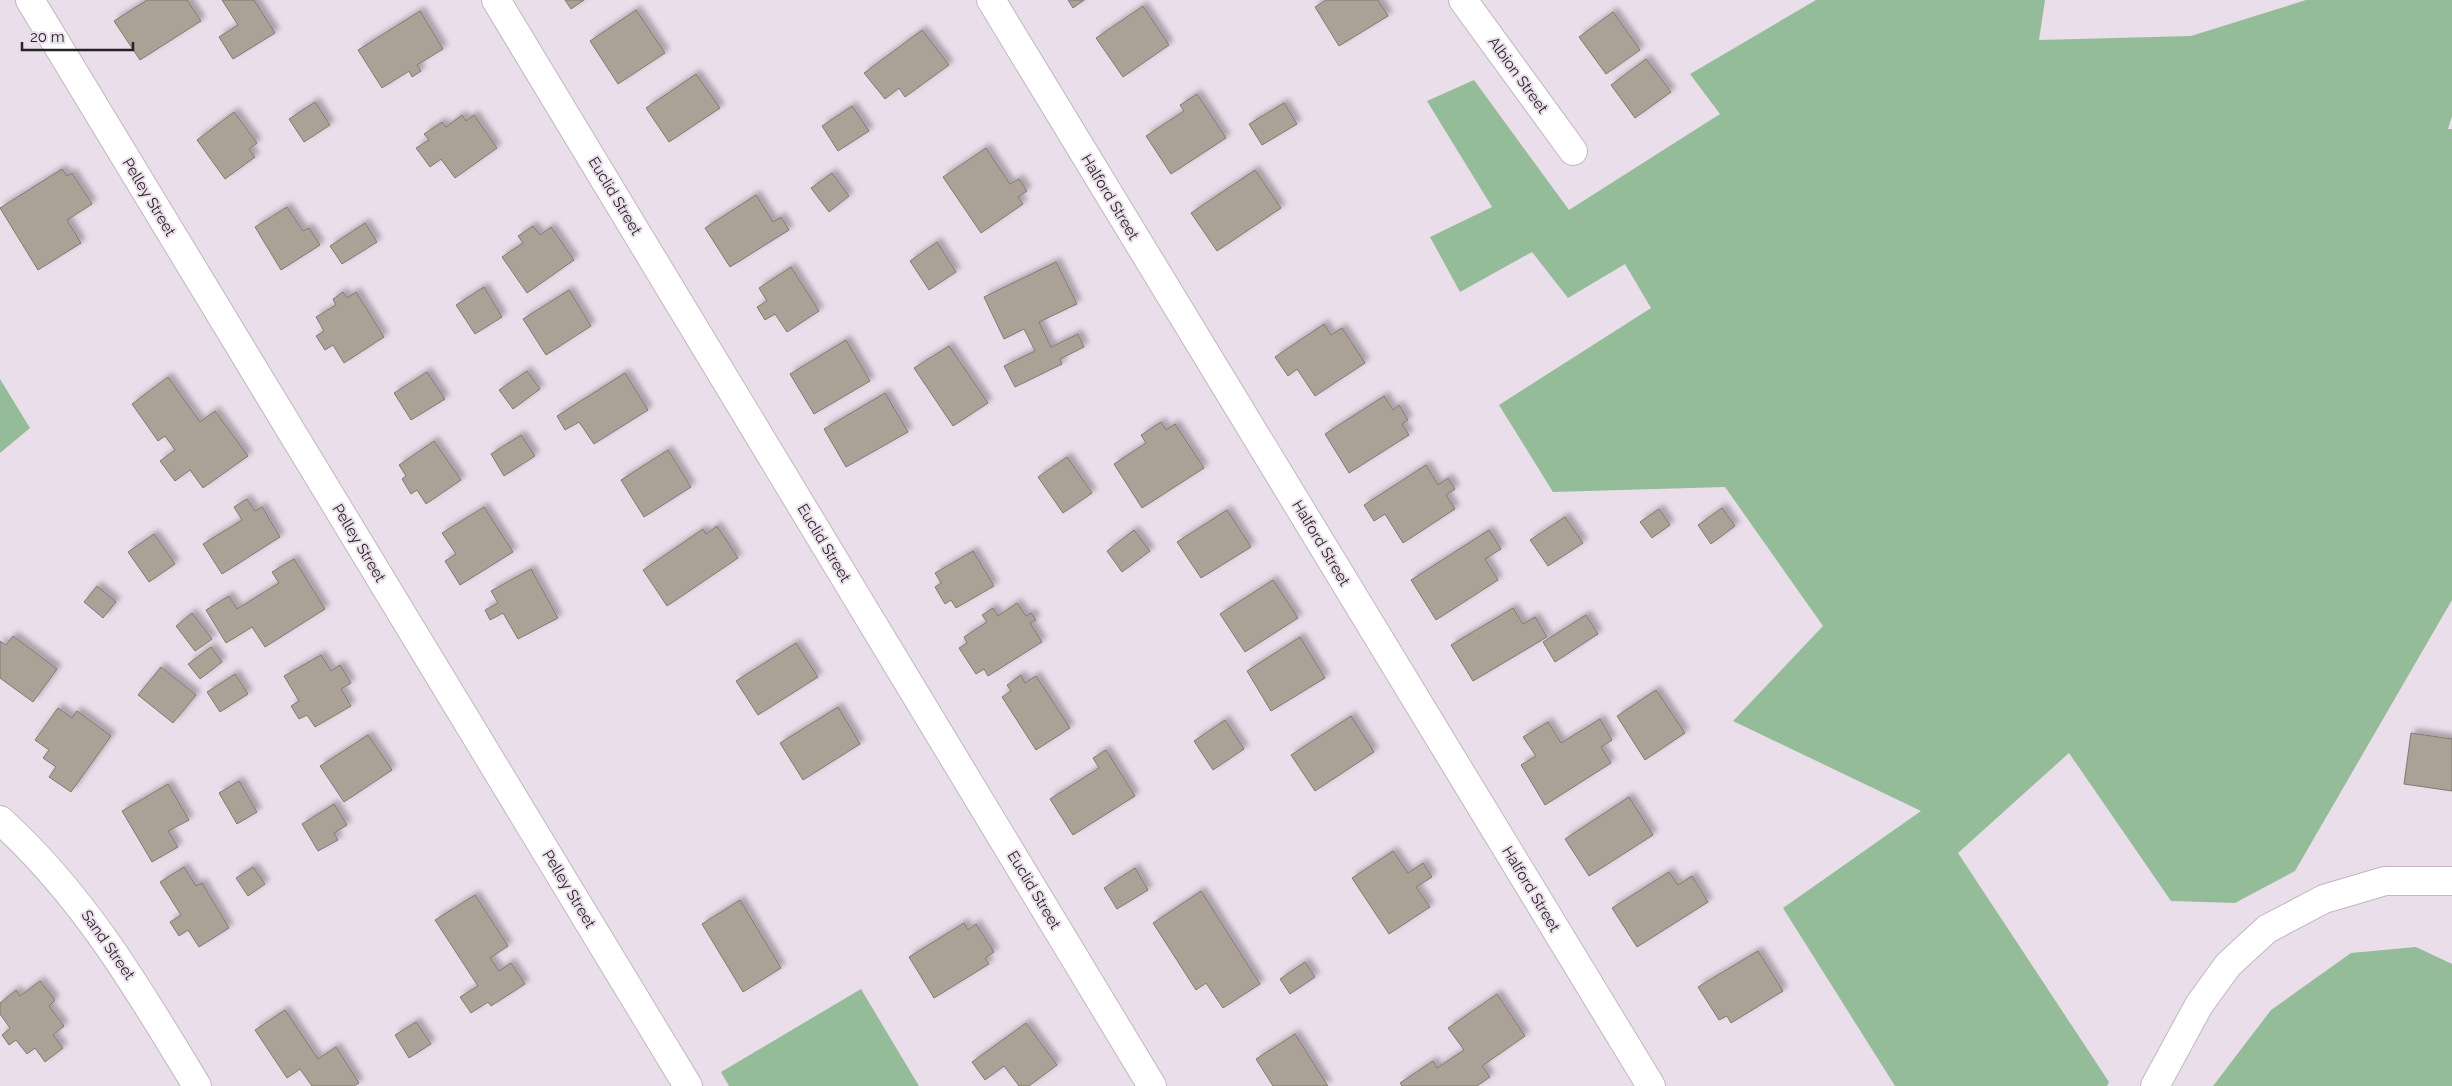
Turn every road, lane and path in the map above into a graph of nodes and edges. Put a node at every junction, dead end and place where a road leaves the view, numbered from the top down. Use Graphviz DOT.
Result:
graph roads {
  1 [pos="30,0"];
  2 [pos="496,0"];
  3 [pos="991,0"];
  4 [pos="1463,0"];
  5 [pos="1573,151"];
  6 [pos="0,820"];
  7 [pos="2452,881"];
  8 [pos="197,1086"];
  9 [pos="688,1086"];
  10 [pos="1152,1086"];
  11 [pos="1651,1086"];
  12 [pos="2156,1086"];
  1 -- 9 [label="street, Pelley Street"];
  2 -- 10 [label="street, Euclid Street"];
  3 -- 11 [label="street, Halford Street"];
  4 -- 5 [label="street, Albion Street"];
  6 -- 8 [label="street, Sand Street"];
  7 -- 12 [label="street"];
}
